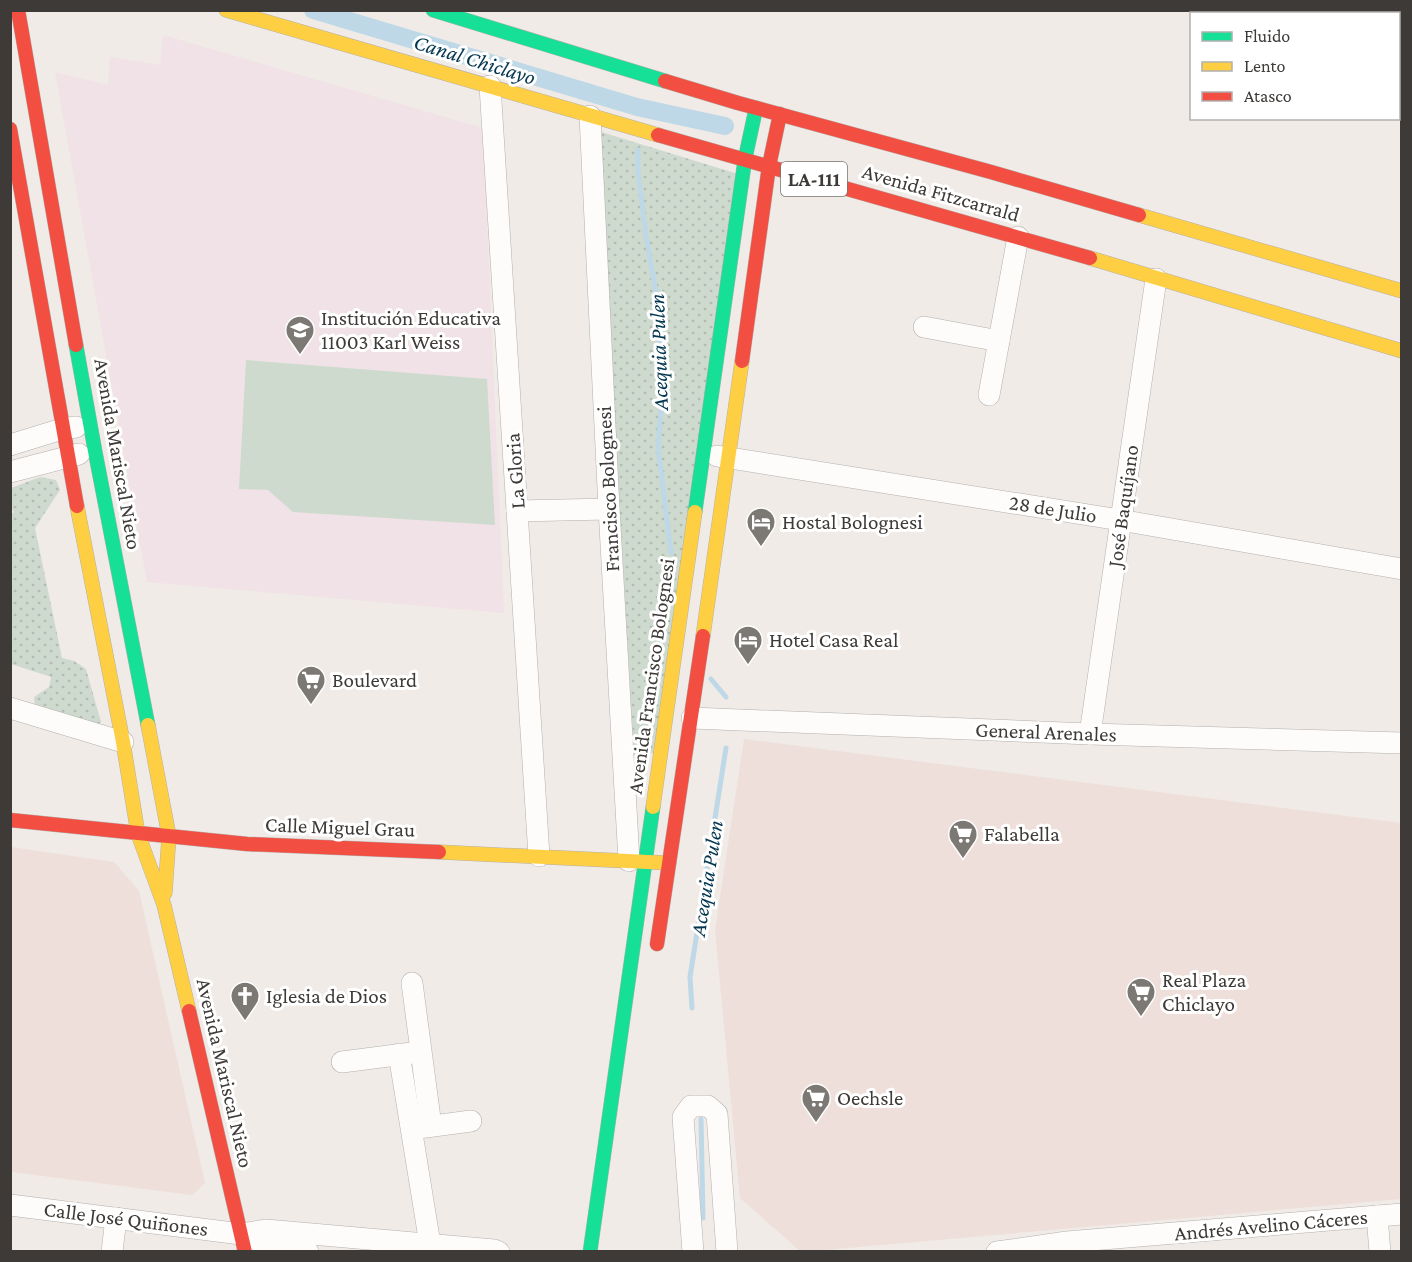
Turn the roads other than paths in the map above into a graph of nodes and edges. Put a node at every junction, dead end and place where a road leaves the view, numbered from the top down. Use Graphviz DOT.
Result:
graph roads {
  1 [pos="18,10"];
  2 [pos="226,10"];
  3 [pos="433,10"];
  4 [pos="16,34"];
  5 [pos="490,86"];
  6 [pos="756,108"];
  7 [pos="780,114"];
  8 [pos="590,116"];
  9 [pos="10,129"];
  10 [pos="745,159"];
  11 [pos="768,166"];
  12 [pos="1018,237"];
  13 [pos="1156,279"];
  14 [pos="1401,291"];
  15 [pos="924,327"];
  16 [pos="999,341"];
  17 [pos="1401,351"];
  18 [pos="989,394"];
  19 [pos="91,424"];
  20 [pos="62,429"];
  21 [pos="10,445"];
  22 [pos="96,451"];
  23 [pos="705,453"];
  24 [pos="67,456"];
  25 [pos="728,458"];
  26 [pos="10,472"];
  27 [pos="609,509"];
  28 [pos="518,511"];
  29 [pos="1120,520"];
  30 [pos="1401,569"];
  31 [pos="10,708"];
  32 [pos="692,718"];
  33 [pos="1090,734"];
  34 [pos="123,742"];
  35 [pos="1401,743"];
  36 [pos="10,820"];
  37 [pos="138,834"];
  38 [pos="169,836"];
  39 [pos="539,856"];
  40 [pos="637,861"];
  41 [pos="669,863"];
  42 [pos="164,905"];
  43 [pos="655,955"];
  44 [pos="412,983"];
  45 [pos="421,1052"];
  46 [pos="399,1054"];
  47 [pos="342,1062"];
  48 [pos="471,1122"];
  49 [pos="421,1128"];
  50 [pos="10,1204"];
  51 [pos="1401,1214"];
  52 [pos="1377,1216"];
  53 [pos="116,1218"];
  54 [pos="243,1243"];
  55 [pos="430,1244"];
  56 [pos="1068,1246"];
  57 [pos="112,1251"];
  58 [pos="308,1251"];
  59 [pos="499,1251"];
  60 [pos="590,1251"];
  61 [pos="693,1251"];
  62 [pos="727,1251"];
  63 [pos="997,1251"];
  64 [pos="1380,1251"];
  1 -- 4 [label="main road, Avenida Mariscal Nieto"];
  2 -- 5 [label="main road, Avenida Fitzcarrald / LA-111"];
  3 -- 6 [label="main road, Avenida Fitzcarrald / LA-111"];
  4 -- 19 [label="main road, Avenida Mariscal Nieto"];
  5 -- 8 [label="main road, Avenida Fitzcarrald / LA-111"];
  5 -- 28 [label="street, La Gloria"];
  6 -- 7 [label="main road, Avenida Fitzcarrald / LA-111"];
  6 -- 10 [label="main road, Avenida Francisco Bolognesi"];
  7 -- 11 [label="main road"];
  7 -- 14 [label="main road, Avenida Fitzcarrald / LA-111"];
  8 -- 10 [label="main road, Avenida Fitzcarrald / LA-111"];
  8 -- 27 [label="street, Francisco Bolognesi"];
  9 -- 20 [label="main road, Avenida Mariscal Nieto"];
  10 -- 11 [label="main road, Avenida Fitzcarrald / LA-111"];
  10 -- 23 [label="main road, Avenida Francisco Bolognesi"];
  11 -- 12 [label="main road, Avenida Fitzcarrald / LA-111"];
  11 -- 25 [label="main road"];
  12 -- 13 [label="main road, Avenida Fitzcarrald / LA-111"];
  12 -- 16 [label="street"];
  13 -- 17 [label="main road, Avenida Fitzcarrald / LA-111"];
  13 -- 29 [label="street, José Baquíjano"];
  15 -- 16 [label="street"];
  16 -- 18 [label="street"];
  19 -- 20 [label="street"];
  19 -- 22 [label="main road, Avenida Mariscal Nieto"];
  20 -- 21 [label="street"];
  20 -- 24 [label="main road, Avenida Mariscal Nieto"];
  22 -- 24 [label="street"];
  22 -- 38 [label="main road, Avenida Mariscal Nieto"];
  23 -- 25 [label="street, 28 de Julio"];
  23 -- 40 [label="main road, Avenida Francisco Bolognesi"];
  24 -- 26 [label="street"];
  24 -- 34 [label="main road, Avenida Mariscal Nieto"];
  25 -- 29 [label="street, 28 de Julio"];
  25 -- 32 [label="main road"];
  27 -- 28 [label="street"];
  27 -- 40 [label="street, Francisco Bolognesi"];
  28 -- 39 [label="street, La Gloria"];
  29 -- 30 [label="street, 28 de Julio"];
  29 -- 33 [label="street, José Baquíjano"];
  31 -- 34 [label="street"];
  32 -- 33 [label="street, General Arenales"];
  32 -- 41 [label="main road"];
  33 -- 35 [label="street, General Arenales"];
  34 -- 37 [label="main road, Avenida Mariscal Nieto"];
  36 -- 37 [label="main road, Calle Miguel Grau"];
  37 -- 38 [label="main road, Calle Miguel Grau"];
  37 -- 42 [label="main road, Avenida Mariscal Nieto"];
  38 -- 39 [label="main road, Calle Miguel Grau"];
  38 -- 42 [label="main road, Avenida Mariscal Nieto"];
  39 -- 40 [label="main road, Calle Miguel Grau"];
  40 -- 41 [label="main road, Calle Miguel Grau"];
  40 -- 60 [label="main road, Avenida Francisco Bolognesi"];
  41 -- 43 [label="main road"];
  42 -- 54 [label="main road, Avenida Mariscal Nieto"];
  44 -- 45 [label="street"];
  45 -- 46 [label="street"];
  45 -- 49 [label="street"];
  46 -- 47 [label="street"];
  46 -- 49 [label="street"];
  48 -- 49 [label="street"];
  49 -- 55 [label="street"];
  50 -- 53 [label="street, Calle José Quiñones"];
  51 -- 52 [label="street, Andrés Avelino Cáceres"];
  52 -- 56 [label="street, Andrés Avelino Cáceres"];
  52 -- 64 [label="street"];
  53 -- 54 [label="street, Calle José Quiñones"];
  53 -- 57 [label="street"];
  54 -- 55 [label="street"];
  54 -- 58 [label="street"];
  55 -- 59 [label="street"];
  56 -- 63 [label="street, Andrés Avelino Cáceres"];
  61 -- 62 [label="street"];
}
